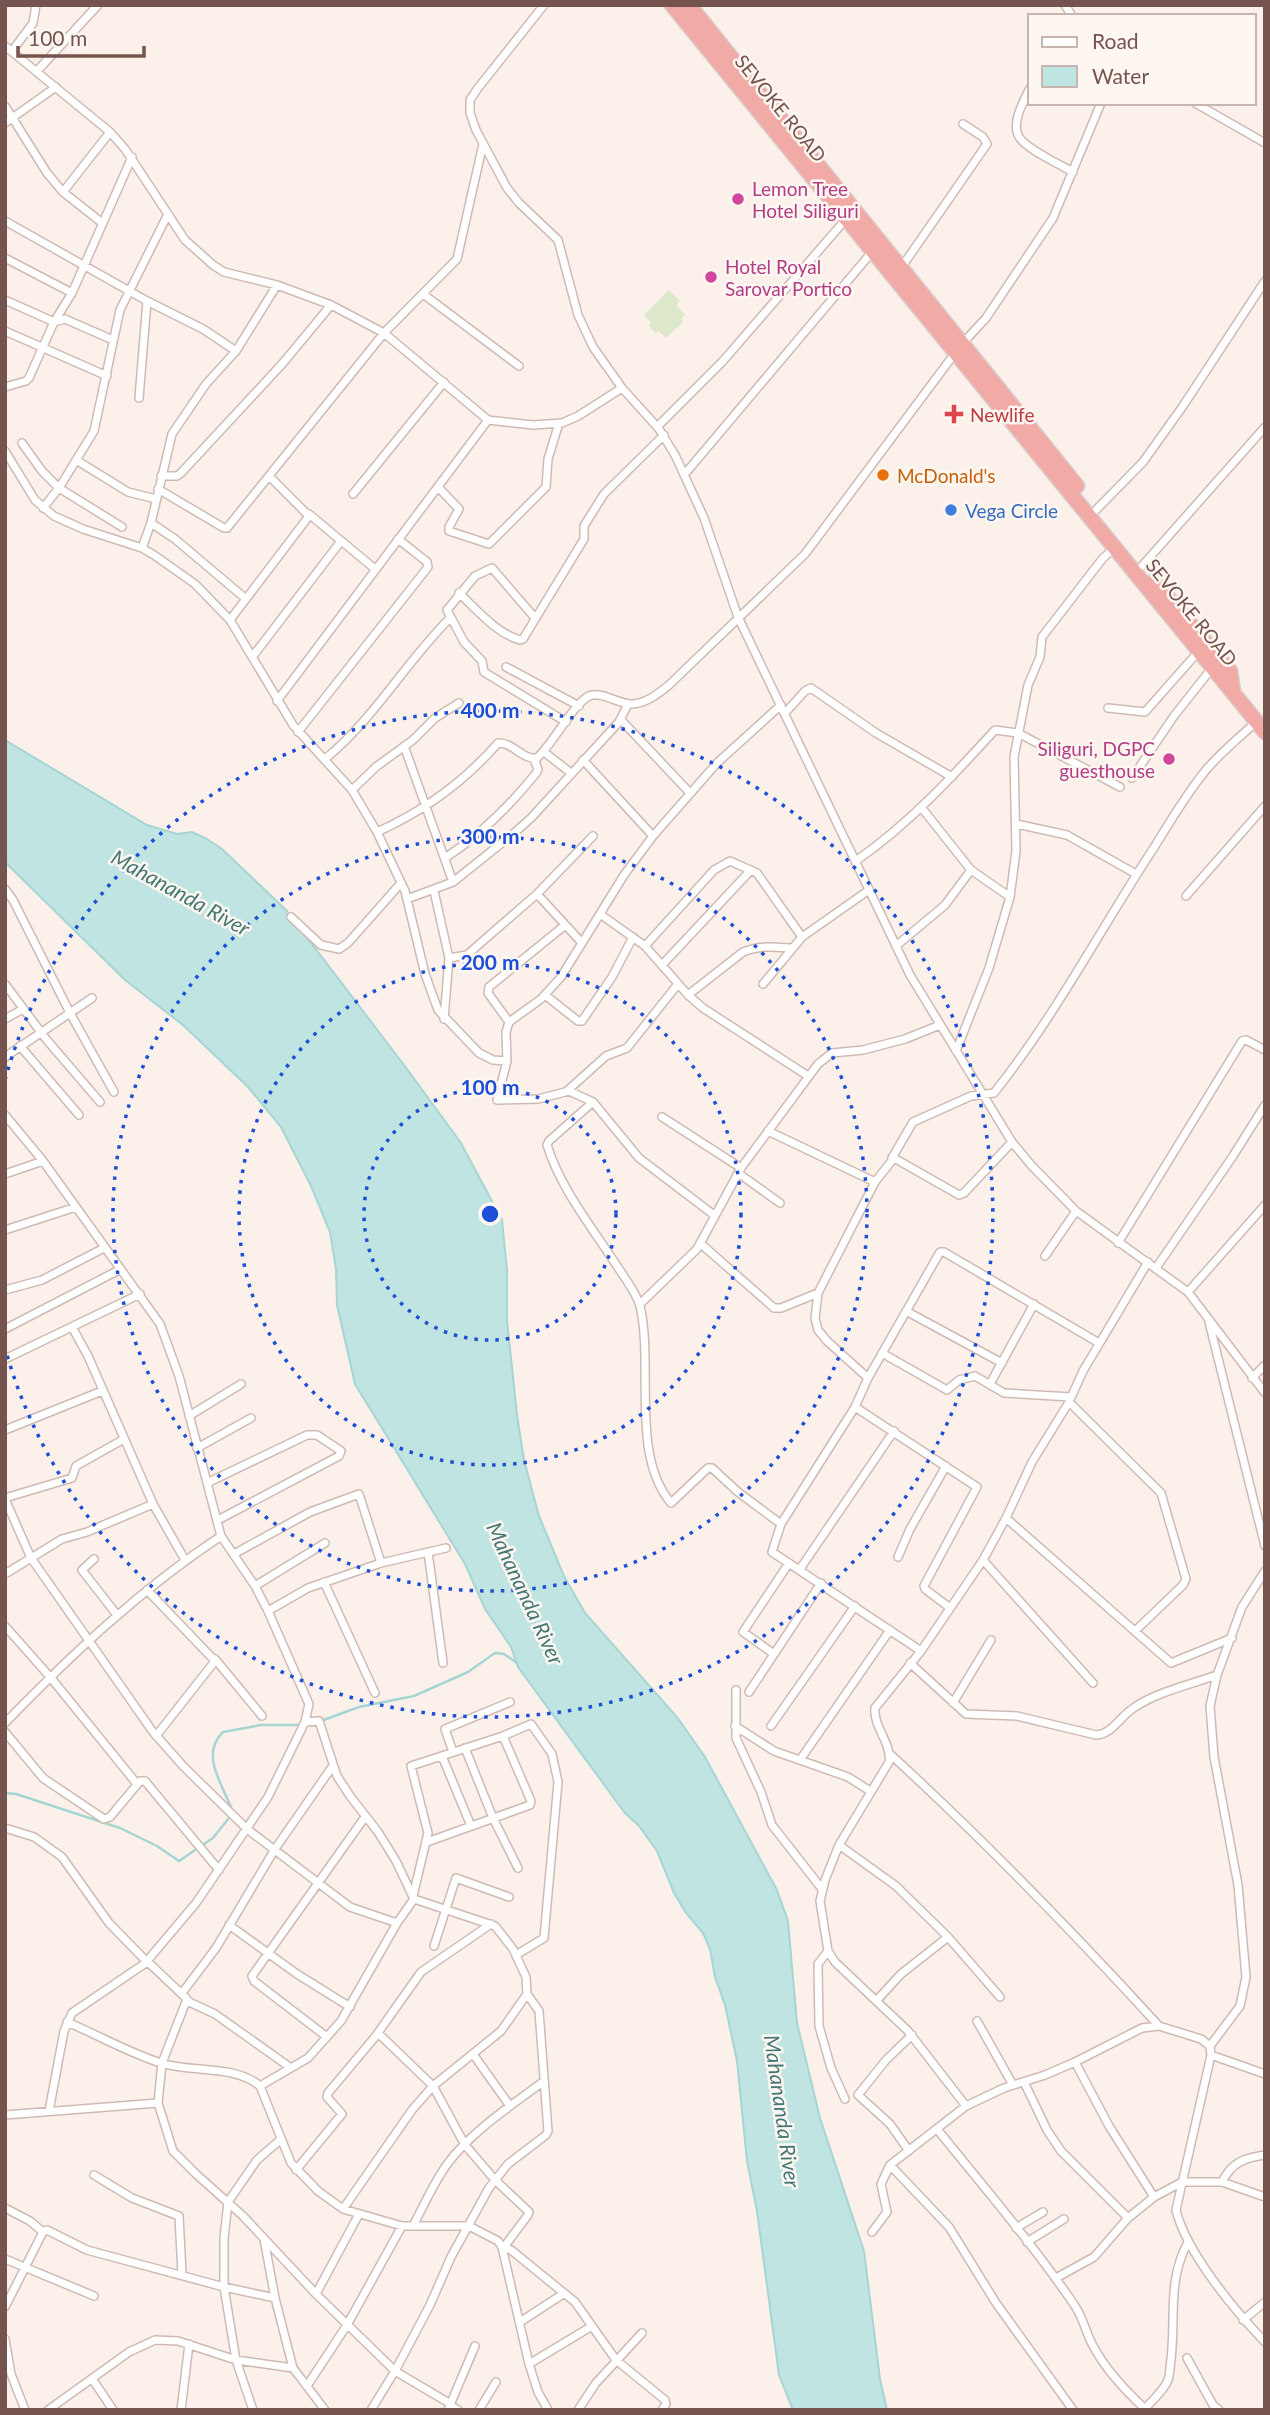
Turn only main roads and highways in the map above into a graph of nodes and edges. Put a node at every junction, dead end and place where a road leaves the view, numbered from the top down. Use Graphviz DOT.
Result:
graph roads {
  1 [pos="672,5"];
  2 [pos="689,5"];
  3 [pos="958,349"];
  4 [pos="1233,692"];
  5 [pos="1261,727"];
  1 -- 3 [label="highway, SEVOKE ROAD"];
  2 -- 3 [label="highway, SEVOKE ROAD"];
  3 -- 4 [label="highway, SEVOKE ROAD"];
  3 -- 4 [label="highway, SEVOKE ROAD"];
  4 -- 5 [label="highway"];
}
